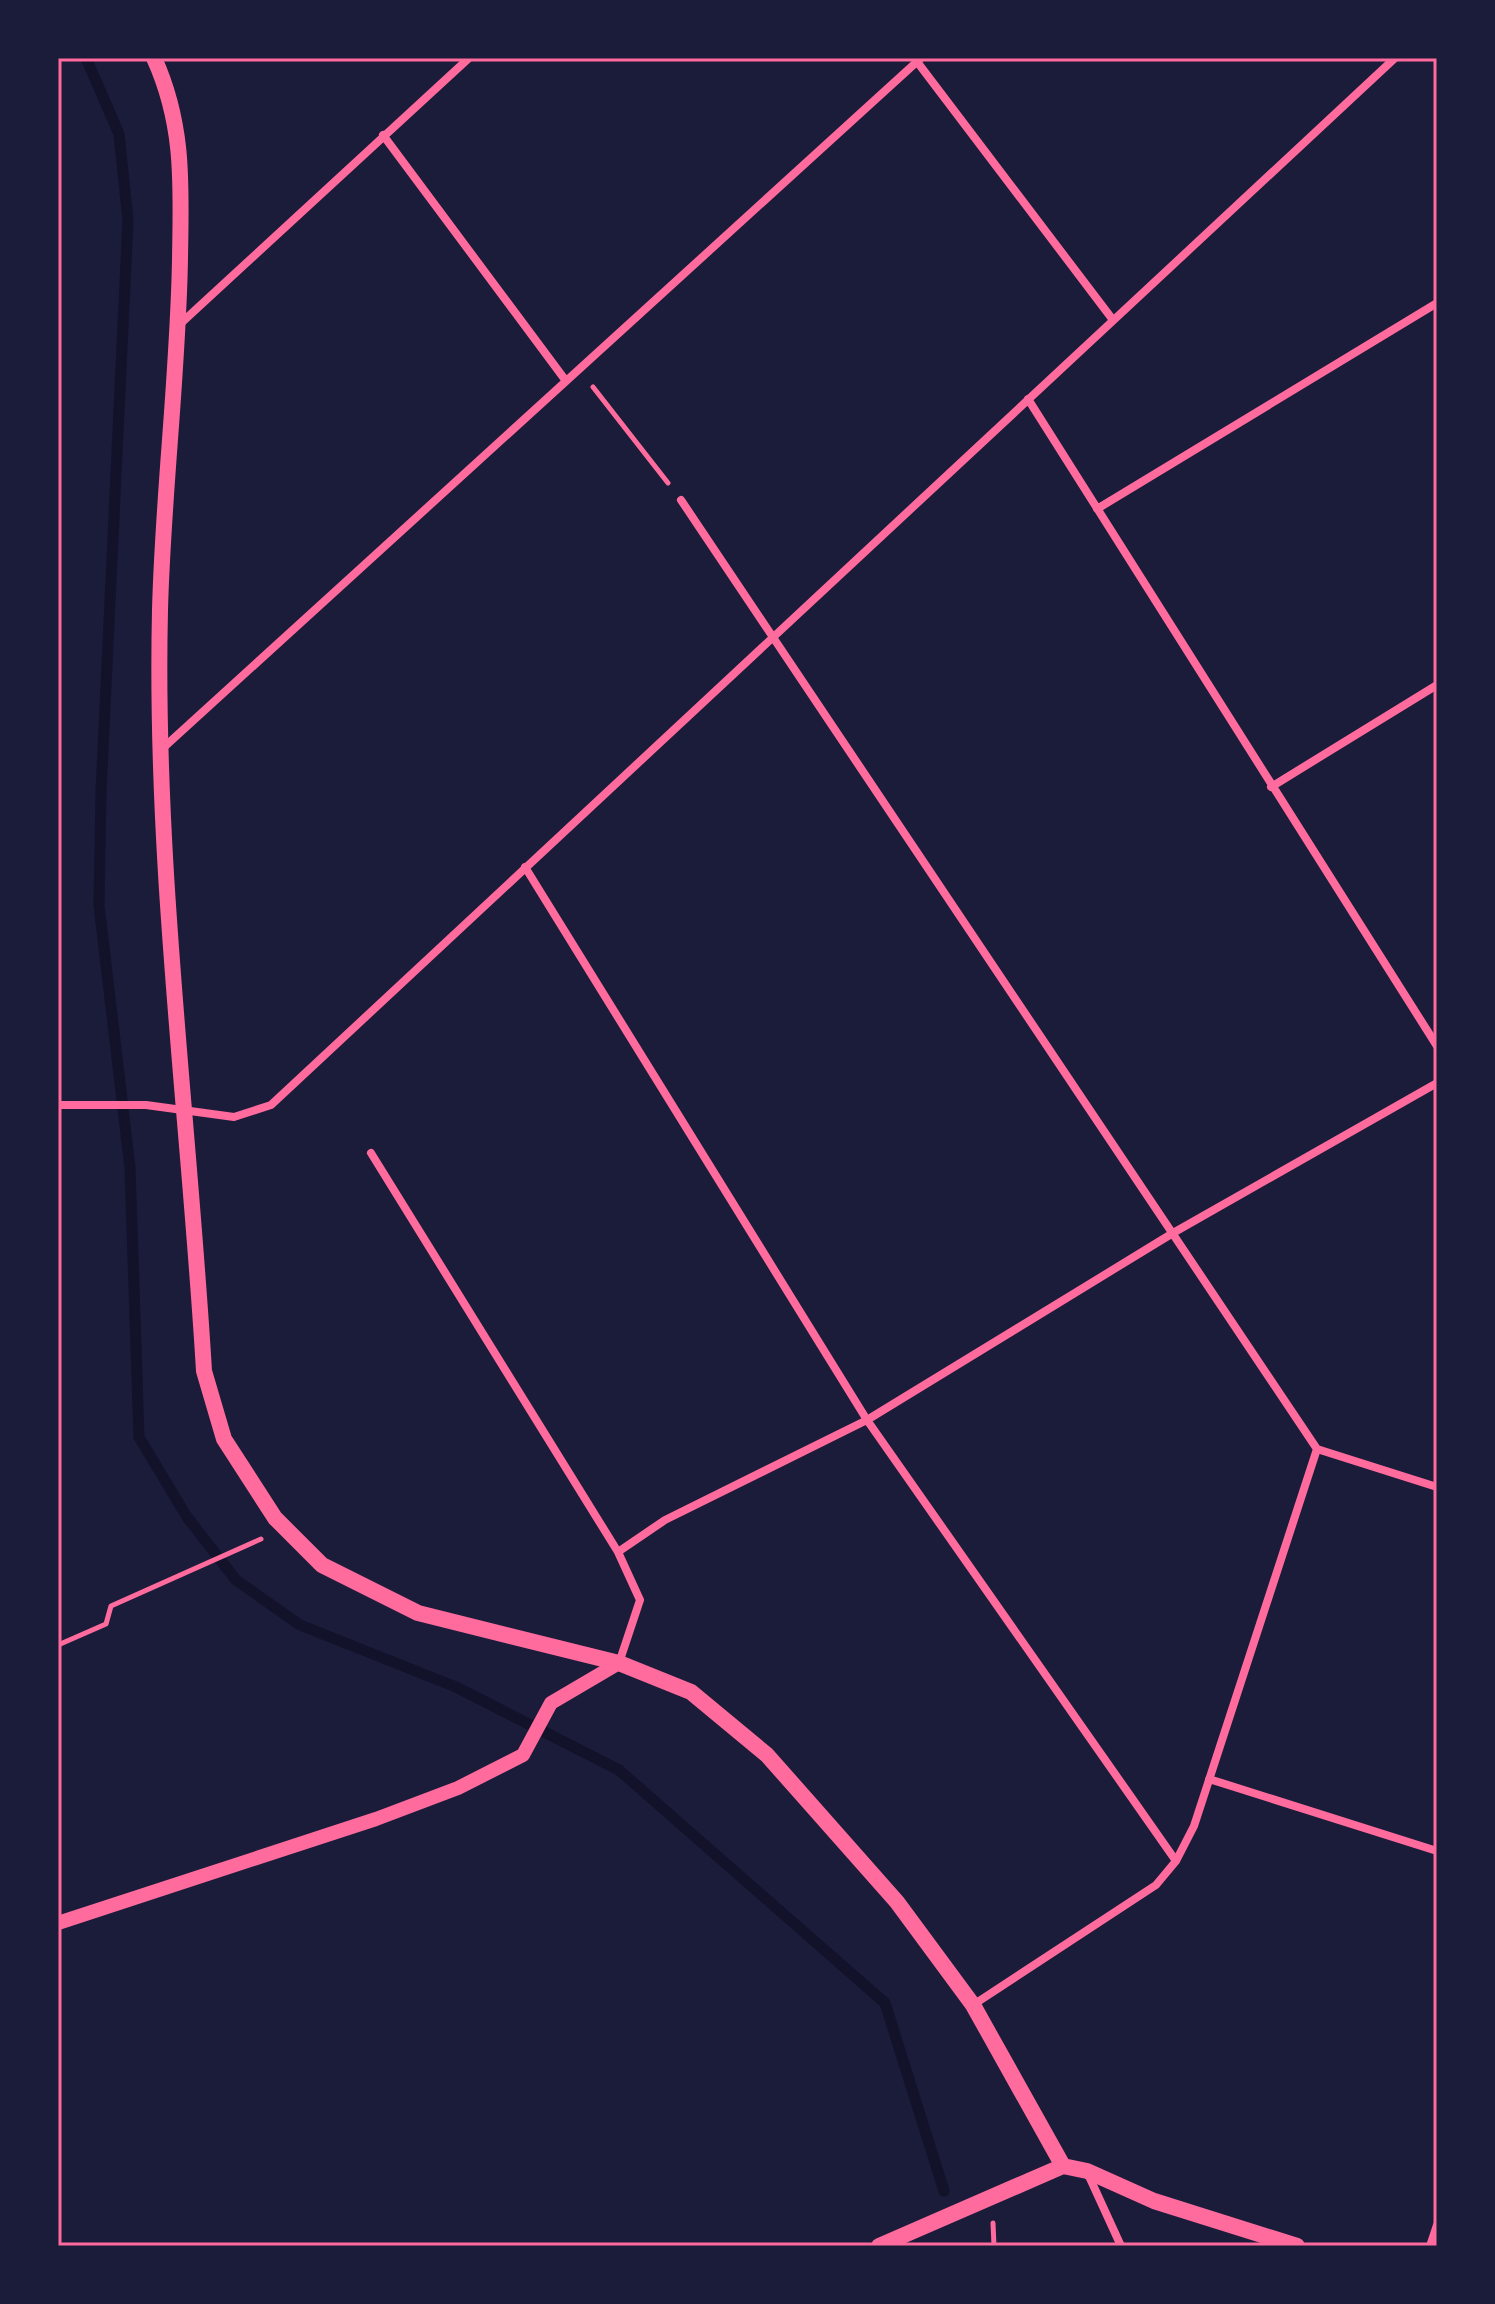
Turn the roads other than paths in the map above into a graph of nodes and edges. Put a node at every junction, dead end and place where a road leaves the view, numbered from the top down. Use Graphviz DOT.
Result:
graph roads {
  1 [pos="154,58"];
  2 [pos="469,58"];
  3 [pos="1395,58"];
  4 [pos="918,59"];
  5 [pos="383,135"];
  6 [pos="1437,303"];
  7 [pos="1113,320"];
  8 [pos="179,325"];
  9 [pos="566,381"];
  10 [pos="1028,399"];
  11 [pos="681,500"];
  12 [pos="1097,509"];
  13 [pos="772,638"];
  14 [pos="1437,685"];
  15 [pos="161,750"];
  16 [pos="1271,787"];
  17 [pos="525,867"];
  18 [pos="1437,1046"];
  19 [pos="1437,1083"];
  20 [pos="58,1105"];
  21 [pos="183,1112"];
  22 [pos="371,1153"];
  23 [pos="1173,1233"];
  24 [pos="867,1420"];
  25 [pos="1317,1449"];
  26 [pos="1437,1487"];
  27 [pos="618,1552"];
  28 [pos="619,1663"];
  29 [pos="1209,1779"];
  30 [pos="1437,1851"];
  31 [pos="1176,1861"];
  32 [pos="58,1923"];
  33 [pos="973,2005"];
  34 [pos="1063,2166"];
  35 [pos="1087,2171"];
  36 [pos="1437,2225"];
  37 [pos="879,2246"];
  38 [pos="1121,2246"];
  39 [pos="1297,2246"];
  40 [pos="1430,2246"];
  1 -- 8 [label="main road"];
  2 -- 5 [label="street"];
  3 -- 7 [label="street"];
  4 -- 7 [label="street"];
  4 -- 9 [label="street"];
  5 -- 8 [label="street"];
  5 -- 9 [label="street"];
  6 -- 12 [label="street"];
  7 -- 10 [label="street"];
  8 -- 15 [label="main road"];
  9 -- 15 [label="street"];
  10 -- 12 [label="street"];
  10 -- 13 [label="street"];
  11 -- 13 [label="street"];
  12 -- 16 [label="street"];
  13 -- 17 [label="street"];
  13 -- 23 [label="street"];
  14 -- 16 [label="street"];
  15 -- 21 [label="main road"];
  16 -- 18 [label="street"];
  17 -- 21 [label="street"];
  17 -- 24 [label="street"];
  19 -- 23 [label="street"];
  20 -- 21 [label="street"];
  21 -- 28 [label="main road"];
  22 -- 27 [label="street"];
  23 -- 24 [label="street"];
  23 -- 25 [label="street"];
  24 -- 27 [label="street"];
  24 -- 31 [label="street"];
  25 -- 26 [label="street"];
  25 -- 29 [label="street"];
  27 -- 28 [label="street"];
  28 -- 32 [label="street"];
  28 -- 33 [label="main road"];
  29 -- 30 [label="street"];
  29 -- 31 [label="street"];
  31 -- 33 [label="street"];
  33 -- 34 [label="main road"];
  34 -- 35 [label="main road"];
  34 -- 37 [label="main road"];
  35 -- 38 [label="street"];
  35 -- 39 [label="main road"];
  36 -- 40 [label="street"];
}
